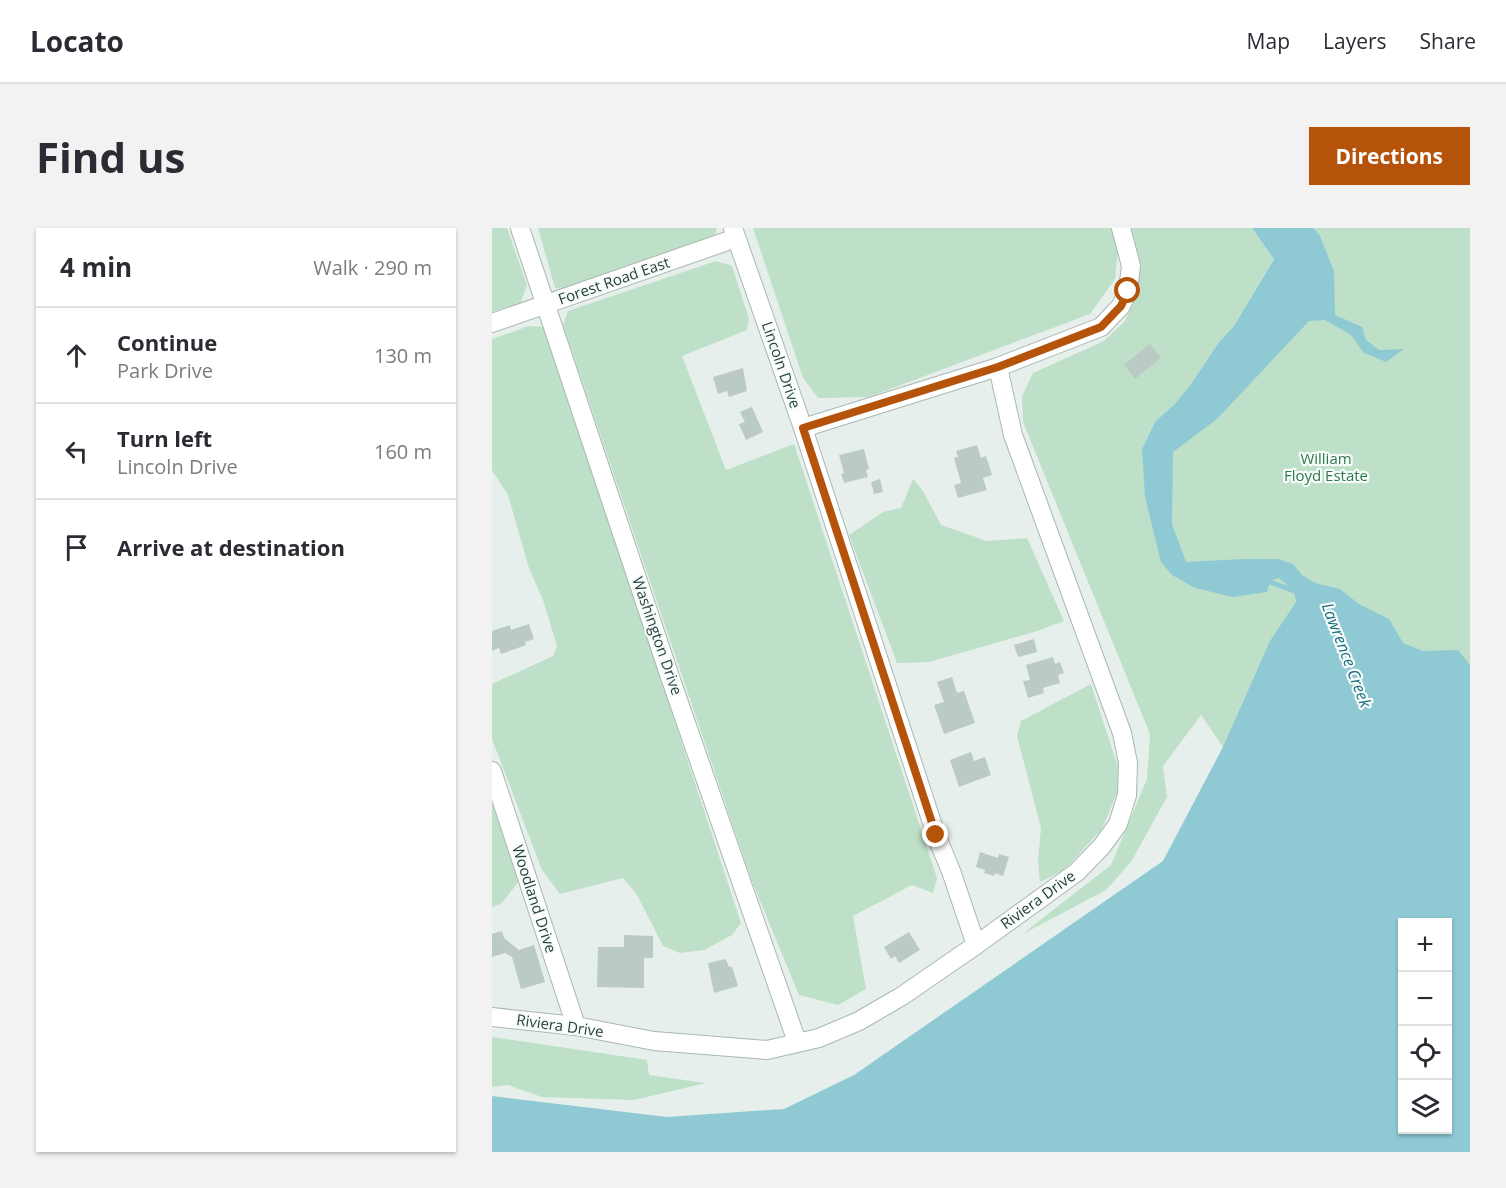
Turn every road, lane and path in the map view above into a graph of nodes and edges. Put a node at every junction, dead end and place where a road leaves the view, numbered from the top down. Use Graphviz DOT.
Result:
graph roads {
  1 [pos="520,228"];
  2 [pos="1121,228"];
  3 [pos="735,233"];
  4 [pos="546,304"];
  5 [pos="492,323"];
  6 [pos="998,367"];
  7 [pos="803,428"];
  8 [pos="492,771"];
  9 [pos="976,945"];
  10 [pos="492,1017"];
  11 [pos="576,1026"];
  12 [pos="797,1042"];
  1 -- 4 [label="street, Washington Drive"];
  2 -- 6 [label="street"];
  3 -- 4 [label="street, Forest Road East"];
  3 -- 7 [label="street, Lincoln Drive"];
  4 -- 5 [label="street, Forest Road East"];
  4 -- 12 [label="street, Washington Drive"];
  6 -- 7 [label="street"];
  6 -- 9 [label="street, Riviera Drive"];
  7 -- 9 [label="street, Lincoln Drive"];
  8 -- 11 [label="street, Woodland Drive"];
  9 -- 12 [label="street, Riviera Drive"];
  10 -- 11 [label="street, Riviera Drive"];
  11 -- 12 [label="street, Riviera Drive"];
}
